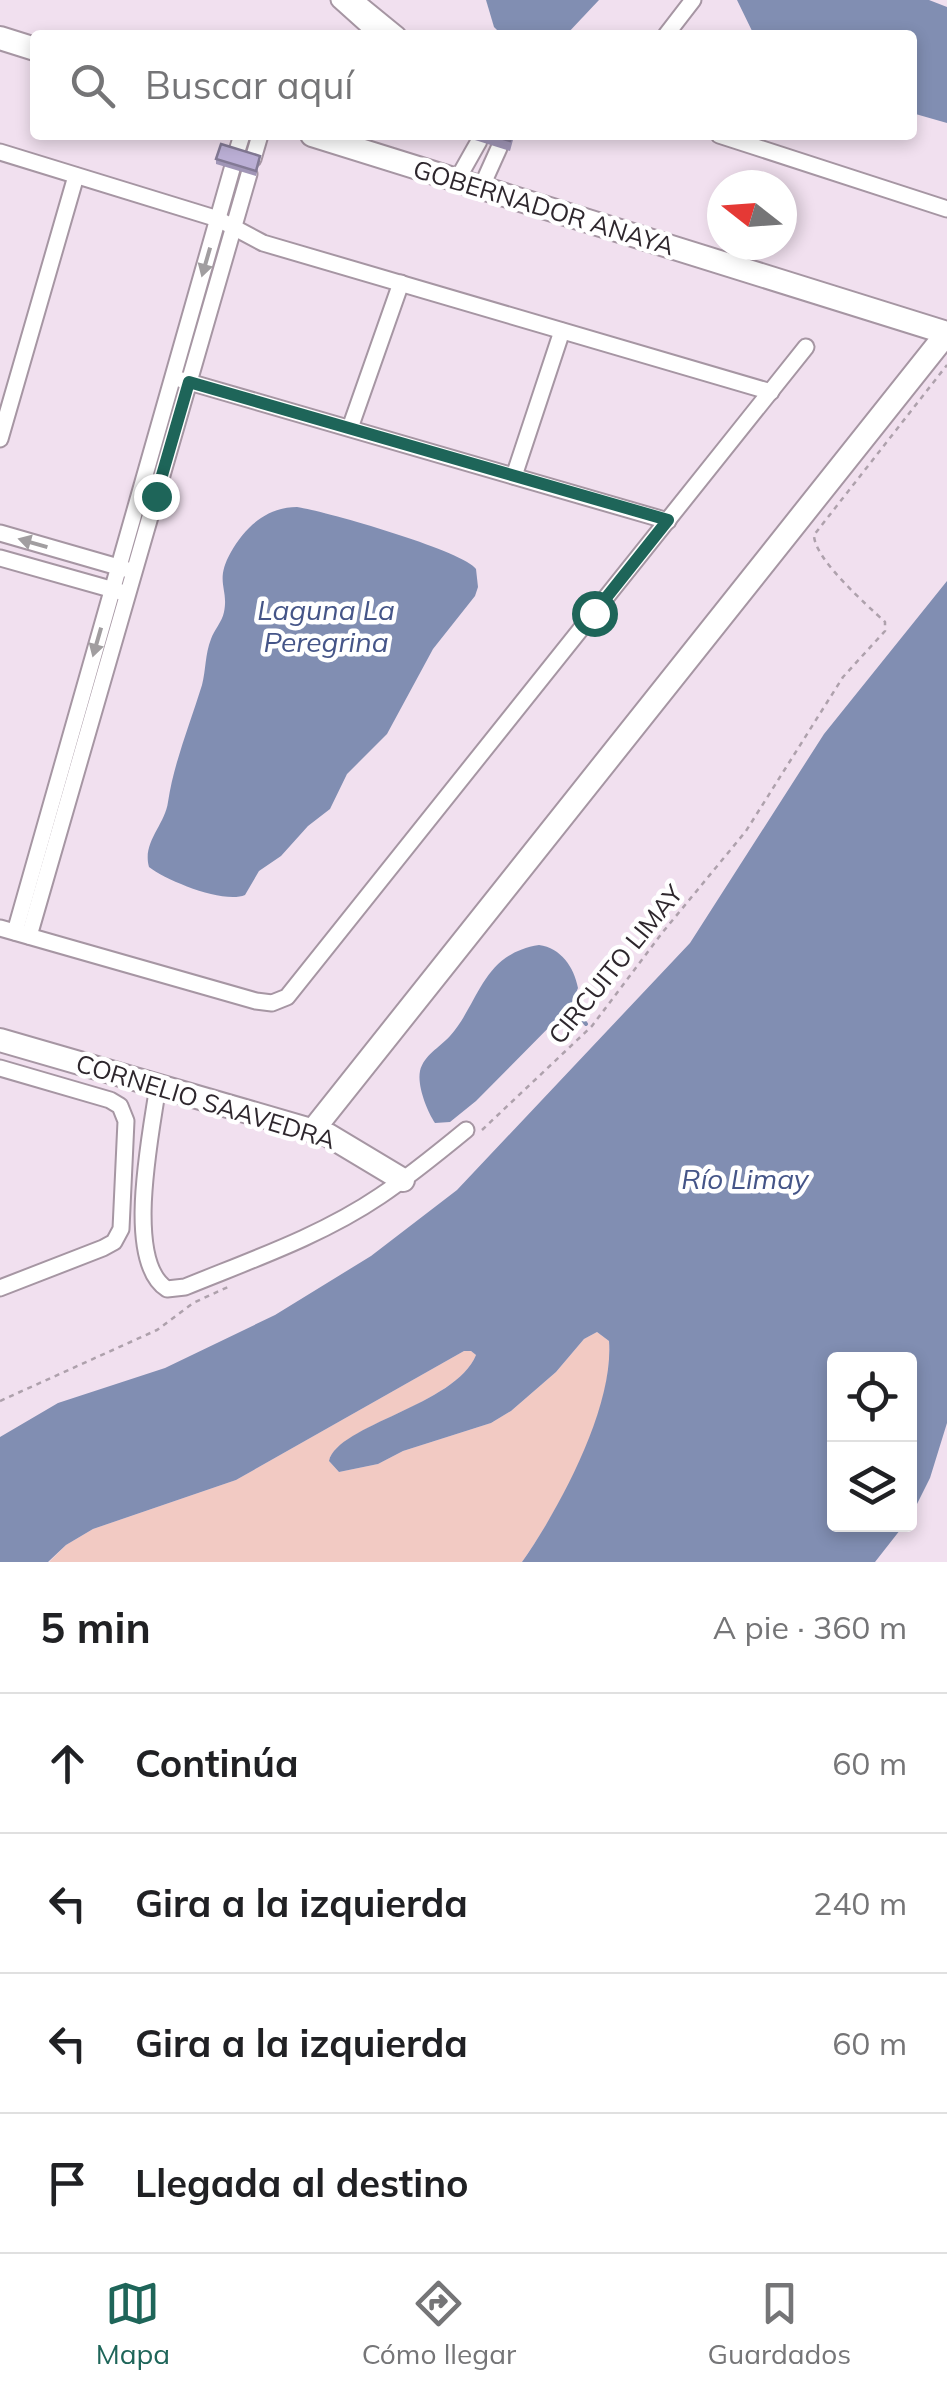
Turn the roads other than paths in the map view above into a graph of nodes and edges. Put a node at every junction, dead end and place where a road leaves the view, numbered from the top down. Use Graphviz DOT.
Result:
graph roads {
  1 [pos="339,0"];
  2 [pos="355,0"];
  3 [pos="695,0"];
  4 [pos="372,30"];
  5 [pos="392,30"];
  6 [pos="670,30"];
  7 [pos="682,30"];
  8 [pos="0,38"];
  9 [pos="30,47"];
  10 [pos="242,140"];
  11 [pos="257,140"];
  12 [pos="328,140"];
  13 [pos="502,140"];
  14 [pos="734,140"];
  15 [pos="479,141"];
  16 [pos="0,152"];
  17 [pos="243,164"];
  18 [pos="76,176"];
  19 [pos="457,180"];
  20 [pos="481,188"];
  21 [pos="947,209"];
  22 [pos="218,218"];
  23 [pos="234,227"];
  24 [pos="401,283"];
  25 [pos="562,330"];
  26 [pos="947,333"];
  27 [pos="806,347"];
  28 [pos="181,379"];
  29 [pos="770,392"];
  30 [pos="350,428"];
  31 [pos="0,438"];
  32 [pos="514,476"];
  33 [pos="668,520"];
  34 [pos="0,533"];
  35 [pos="0,558"];
  36 [pos="126,570"];
  37 [pos="120,592"];
  38 [pos="14,932"];
  39 [pos="0,1040"];
  40 [pos="0,1068"];
  41 [pos="158,1086"];
  42 [pos="313,1130"];
  43 [pos="471,1133"];
  44 [pos="403,1180"];
  45 [pos="0,1288"];
  1 -- 4 [label="street"];
  2 -- 5 [label="street"];
  3 -- 6 [label="street"];
  3 -- 7 [label="street"];
  8 -- 9 [label="street"];
  10 -- 17 [label="street"];
  11 -- 17 [label="street"];
  12 -- 19 [label="street, GOBERNADOR ANAYA"];
  13 -- 20 [label="street"];
  14 -- 21 [label="street"];
  15 -- 19 [label="street"];
  16 -- 18 [label="street"];
  17 -- 22 [label="street"];
  17 -- 23 [label="street"];
  18 -- 22 [label="street"];
  18 -- 31 [label="street"];
  19 -- 20 [label="street, GOBERNADOR ANAYA"];
  20 -- 26 [label="street, GOBERNADOR ANAYA"];
  22 -- 23 [label="street"];
  22 -- 28 [label="street, one-way"];
  23 -- 24 [label="street"];
  23 -- 28 [label="street"];
  24 -- 25 [label="street"];
  24 -- 30 [label="street"];
  25 -- 29 [label="street"];
  25 -- 32 [label="street"];
  26 -- 42 [label="street"];
  27 -- 29 [label="street"];
  28 -- 30 [label="street"];
  28 -- 36 [label="street"];
  29 -- 33 [label="street"];
  30 -- 32 [label="street"];
  32 -- 33 [label="street"];
  33 -- 38 [label="street"];
  36 -- 34 [label="street, one-way"];
  35 -- 37 [label="street"];
  36 -- 37 [label="street"];
  37 -- 38 [label="street"];
  39 -- 41 [label="street, CORNELIO SAAVEDRA"];
  40 -- 45 [label="street"];
  41 -- 42 [label="street, CORNELIO SAAVEDRA"];
  41 -- 44 [label="street"];
  42 -- 44 [label="street, CORNELIO SAAVEDRA"];
  43 -- 44 [label="street"];
}
